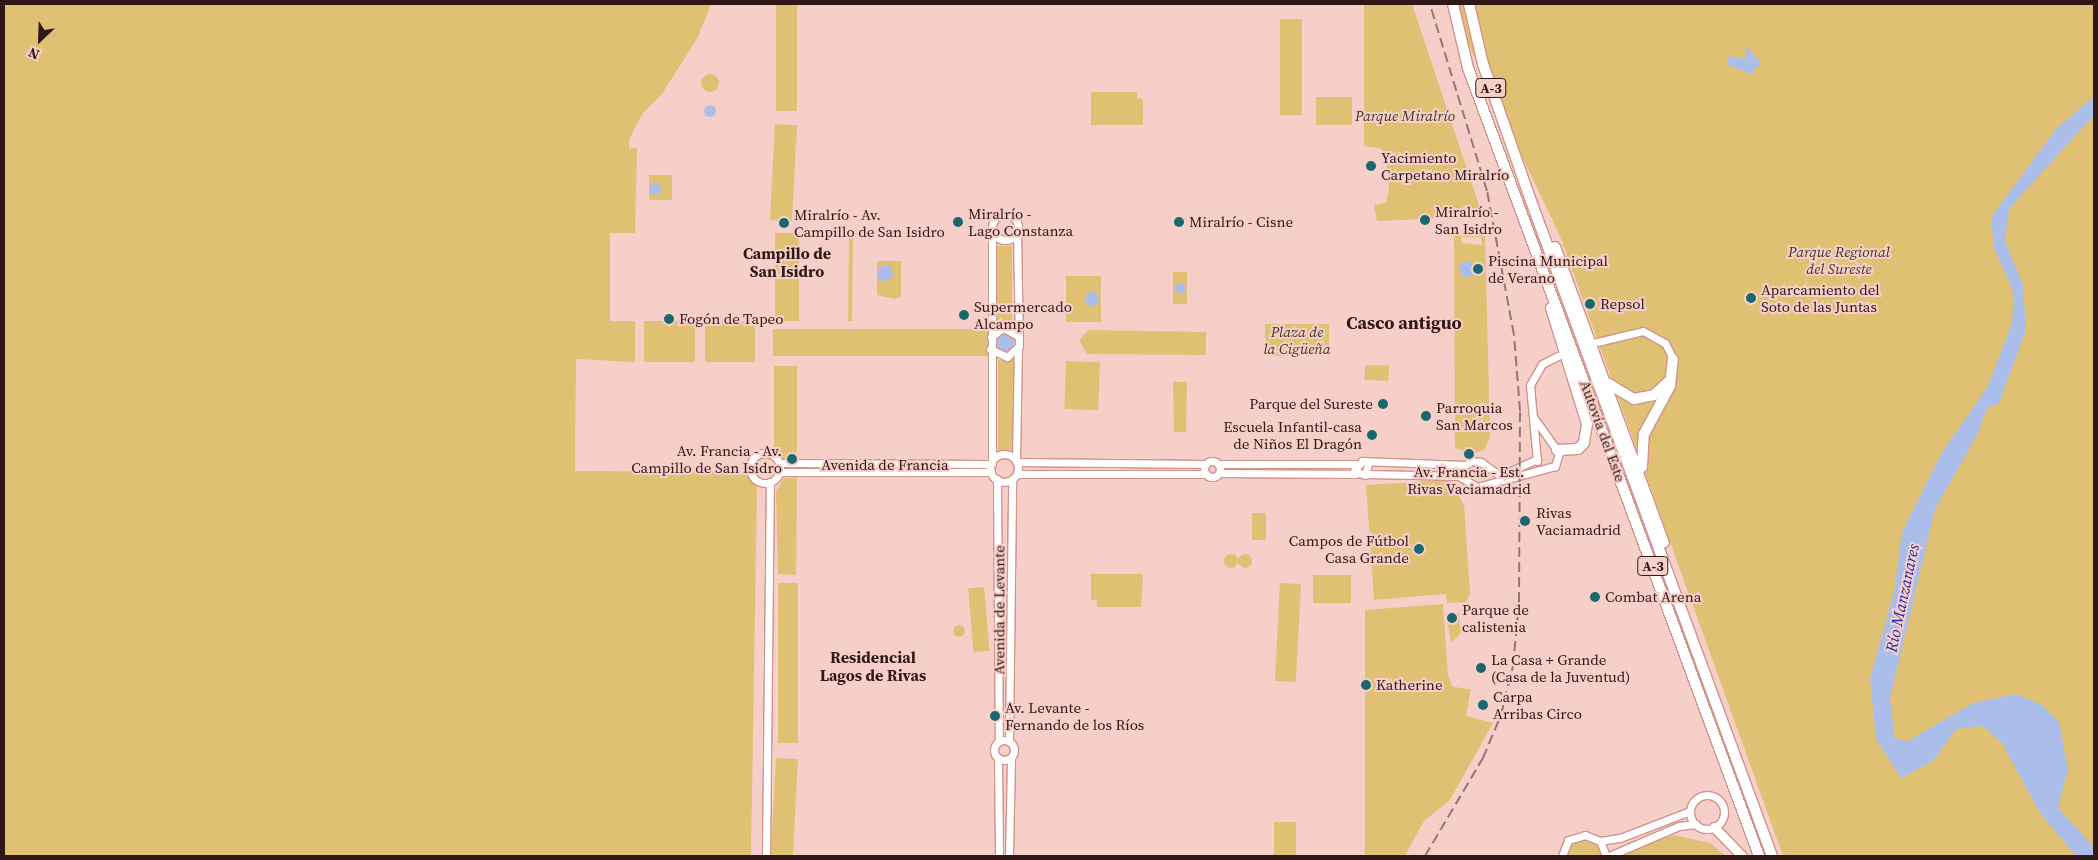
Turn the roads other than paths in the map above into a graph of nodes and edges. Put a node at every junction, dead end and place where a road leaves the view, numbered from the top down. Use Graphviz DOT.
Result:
graph roads {
  1 [pos="1454,4"];
  2 [pos="1469,4"];
  3 [pos="1522,169"];
  4 [pos="992,232"];
  5 [pos="1017,233"];
  6 [pos="1545,275"];
  7 [pos="990,337"];
  8 [pos="1018,337"];
  9 [pos="1597,342"];
  10 [pos="990,349"];
  11 [pos="1018,349"];
  12 [pos="1558,356"];
  13 [pos="1673,359"];
  14 [pos="1602,371"];
  15 [pos="1534,418"];
  16 [pos="1554,448"];
  17 [pos="1537,456"];
  18 [pos="1017,462"];
  19 [pos="779,463"];
  20 [pos="1206,464"];
  21 [pos="1218,464"];
  22 [pos="1355,464"];
  23 [pos="1368,464"];
  24 [pos="1465,465"];
  25 [pos="991,466"];
  26 [pos="1544,468"];
  27 [pos="1488,471"];
  28 [pos="780,472"];
  29 [pos="1219,473"];
  30 [pos="1206,474"];
  31 [pos="1356,474"];
  32 [pos="1367,474"];
  33 [pos="1462,476"];
  34 [pos="1014,477"];
  35 [pos="1643,479"];
  36 [pos="997,480"];
  37 [pos="770,482"];
  38 [pos="1482,485"];
  39 [pos="1676,593"];
  40 [pos="998,741"];
  41 [pos="1010,741"];
  42 [pos="998,758"];
  43 [pos="1010,758"];
  44 [pos="1690,812"];
  45 [pos="1696,824"];
  46 [pos="1714,827"];
  47 [pos="1600,841"];
  48 [pos="1561,855"];
  49 [pos="766,856"];
  50 [pos="999,856"];
  51 [pos="1009,856"];
  52 [pos="1607,856"];
  53 [pos="1742,856"];
  54 [pos="1759,856"];
  55 [pos="1772,856"];
  1 -- 6 [label="highway, Autovía del Este / A-3"];
  2 -- 3 [label="highway, Autovía del Este / A-3"];
  3 -- 14 [label="highway"];
  3 -- 39 [label="highway, Autovía del Este / A-3"];
  4 -- 5 [label="street"];
  4 -- 5 [label="street"];
  4 -- 7 [label="street"];
  5 -- 8 [label="street"];
  6 -- 16 [label="highway"];
  6 -- 54 [label="highway, Autovía del Este / A-3"];
  7 -- 8 [label="street"];
  7 -- 10 [label="street"];
  8 -- 11 [label="street"];
  9 -- 13 [label="street"];
  10 -- 11 [label="street"];
  10 -- 25 [label="street"];
  11 -- 18 [label="street"];
  12 -- 15 [label="street"];
  13 -- 14 [label="highway"];
  13 -- 35 [label="highway"];
  14 -- 35 [label="highway"];
  15 -- 16 [label="street"];
  15 -- 17 [label="street"];
  16 -- 17 [label="street"];
  16 -- 26 [label="street"];
  17 -- 26 [label="street"];
  17 -- 27 [label="street"];
  18 -- 20 [label="street"];
  18 -- 25 [label="street"];
  18 -- 34 [label="street"];
  19 -- 25 [label="street, Avenida de Francia"];
  19 -- 28 [label="street"];
  19 -- 37 [label="street"];
  20 -- 21 [label="street"];
  20 -- 30 [label="street"];
  21 -- 22 [label="street"];
  21 -- 29 [label="street"];
  22 -- 23 [label="street"];
  22 -- 31 [label="street"];
  23 -- 24 [label="street"];
  23 -- 32 [label="street"];
  24 -- 27 [label="street"];
  24 -- 33 [label="street"];
  25 -- 28 [label="street, Avenida de Francia"];
  25 -- 36 [label="street"];
  26 -- 38 [label="street"];
  27 -- 38 [label="street"];
  28 -- 37 [label="street"];
  29 -- 30 [label="street"];
  29 -- 31 [label="street"];
  30 -- 34 [label="street"];
  31 -- 32 [label="street"];
  32 -- 33 [label="street"];
  33 -- 38 [label="street"];
  34 -- 36 [label="street"];
  34 -- 41 [label="street, Avenida de Levante"];
  35 -- 39 [label="highway"];
  36 -- 40 [label="street, Avenida de Levante"];
  37 -- 49 [label="street"];
  39 -- 55 [label="highway, Autovía del Este / A-3"];
  40 -- 41 [label="street"];
  40 -- 42 [label="street"];
  41 -- 43 [label="street"];
  42 -- 43 [label="street"];
  42 -- 50 [label="street"];
  43 -- 51 [label="street"];
  44 -- 45 [label="street"];
  44 -- 46 [label="street"];
  44 -- 47 [label="street"];
  45 -- 46 [label="street"];
  45 -- 52 [label="street"];
  46 -- 53 [label="main road"];
  47 -- 48 [label="street"];
  47 -- 52 [label="street"];
}
